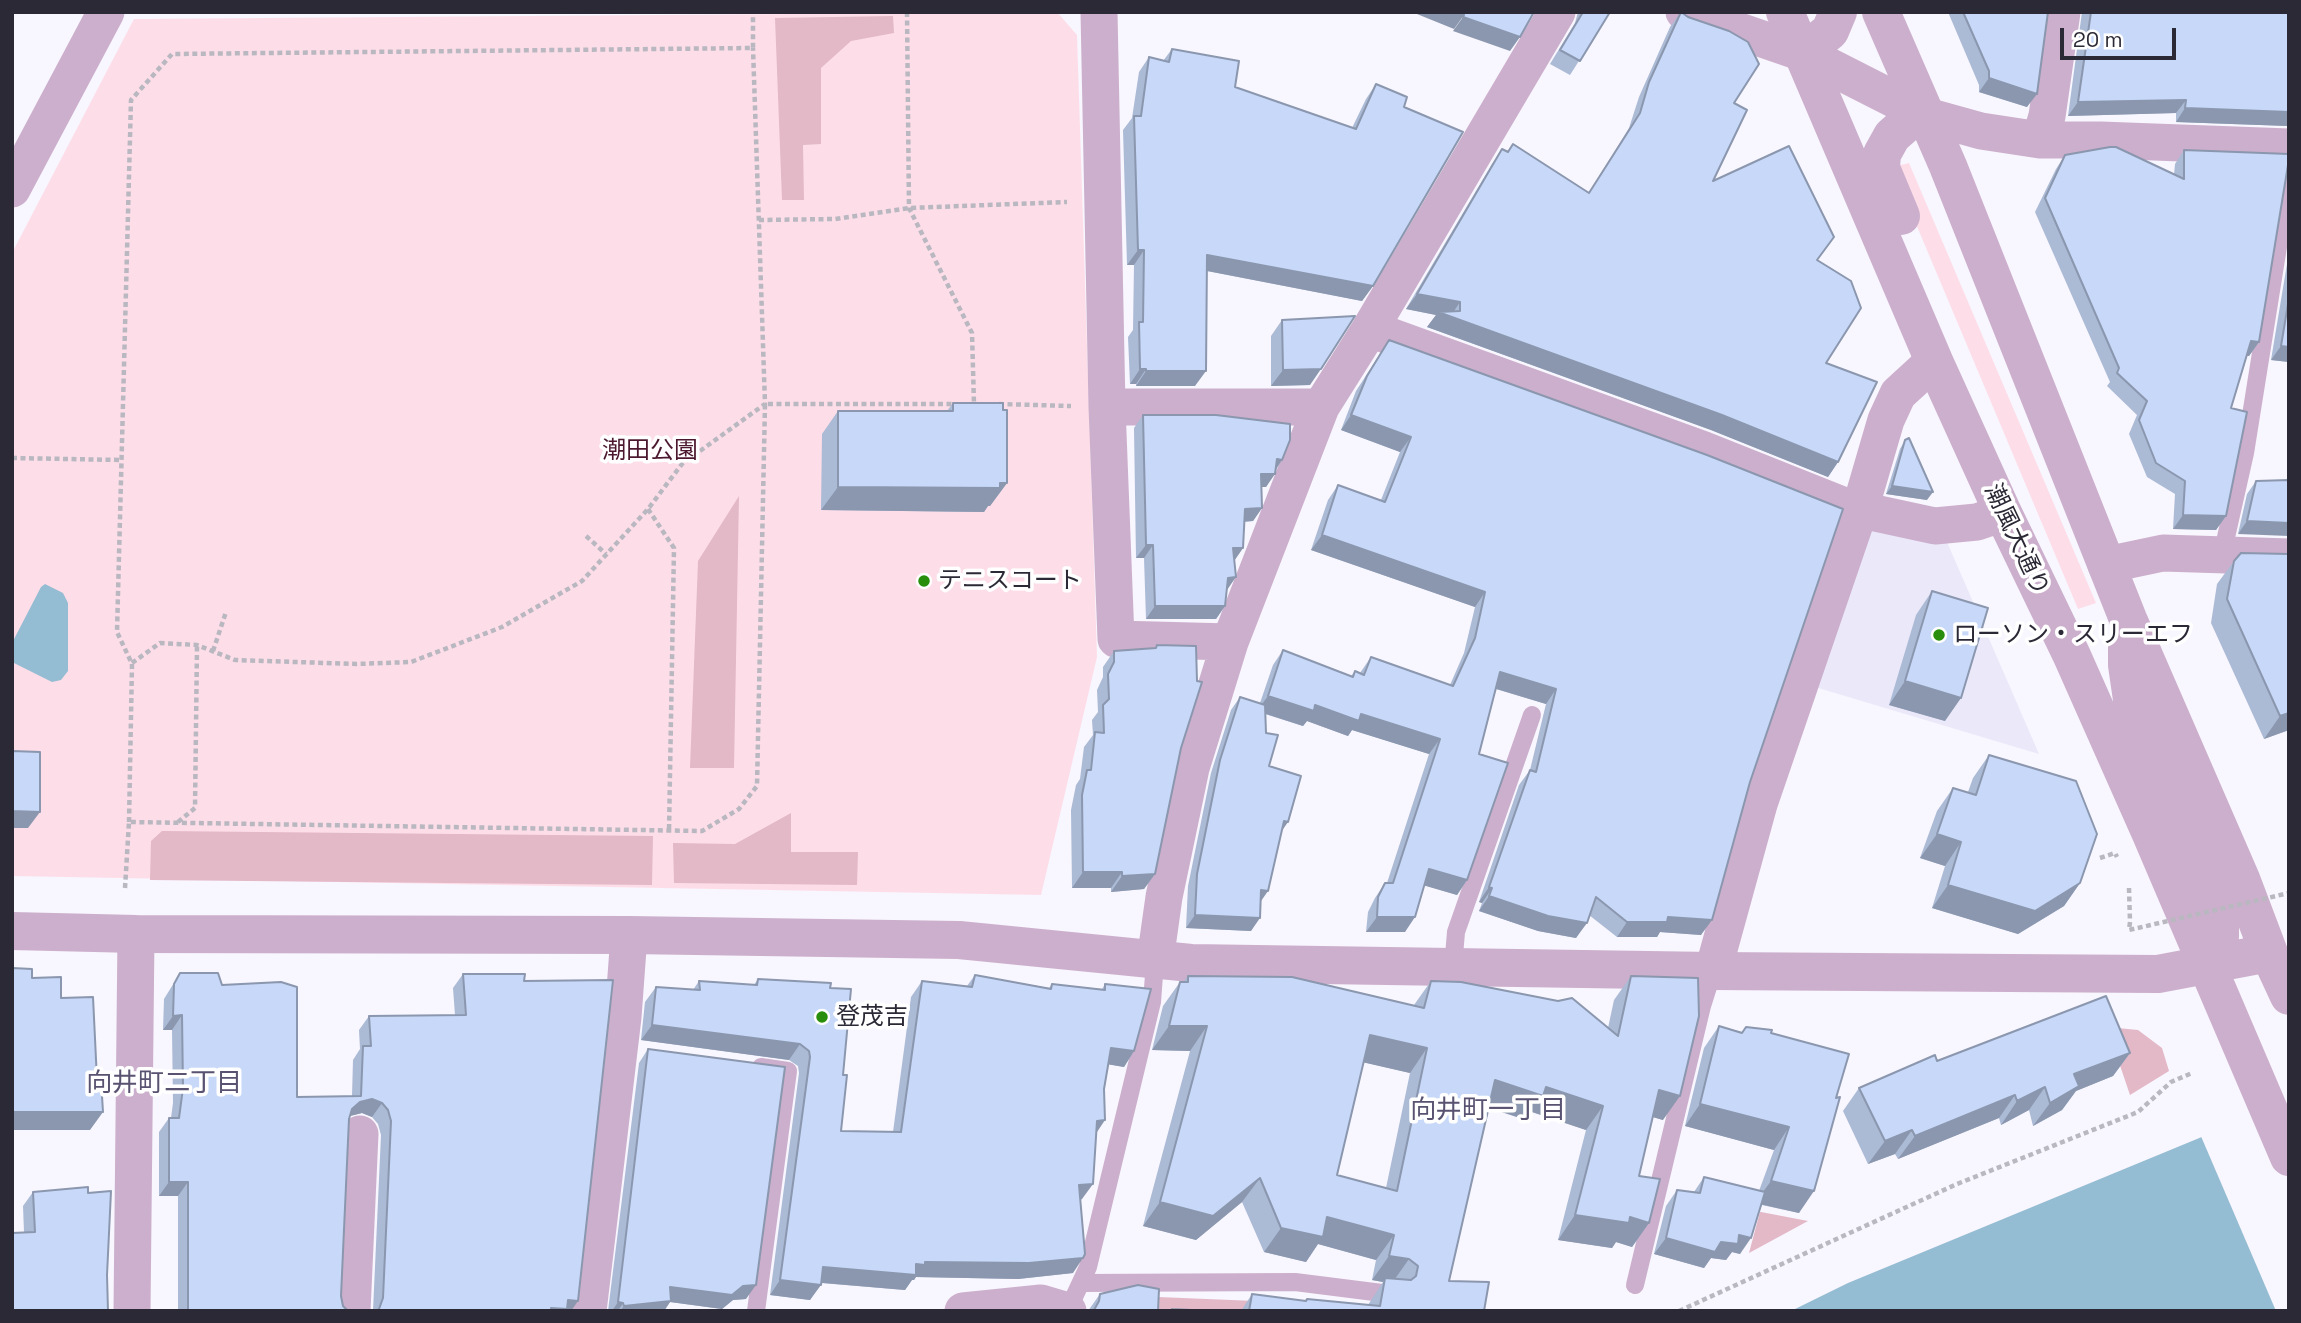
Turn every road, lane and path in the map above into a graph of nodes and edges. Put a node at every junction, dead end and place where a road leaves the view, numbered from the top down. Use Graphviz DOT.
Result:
graph roads {
  1 [pos="106,12"];
  2 [pos="753,12"];
  3 [pos="907,12"];
  4 [pos="1099,12"];
  5 [pos="1557,12"];
  6 [pos="1684,12"];
  7 [pos="1785,12"];
  8 [pos="1838,12"];
  9 [pos="1881,12"];
  10 [pos="2062,12"];
  11 [pos="753,48"];
  12 [pos="1803,53"];
  13 [pos="1927,116"];
  14 [pos="2040,140"];
  15 [pos="2289,147"];
  16 [pos="2289,178"];
  17 [pos="12,189"];
  18 [pos="1103,201"];
  19 [pos="909,208"];
  20 [pos="759,220"];
  21 [pos="1370,329"];
  22 [pos="1934,361"];
  23 [pos="765,404"];
  24 [pos="974,404"];
  25 [pos="1107,407"];
  26 [pos="1321,407"];
  27 [pos="12,458"];
  28 [pos="122,460"];
  29 [pos="648,509"];
  30 [pos="1860,509"];
  31 [pos="2003,513"];
  32 [pos="586,536"];
  33 [pos="606,554"];
  34 [pos="2222,555"];
  35 [pos="2289,557"];
  36 [pos="2106,565"];
  37 [pos="226,612"];
  38 [pos="2128,619"];
  39 [pos="1230,642"];
  40 [pos="197,645"];
  41 [pos="213,651"];
  42 [pos="132,664"];
  43 [pos="1532,715"];
  44 [pos="129,822"];
  45 [pos="177,823"];
  46 [pos="669,831"];
  47 [pos="2100,858"];
  48 [pos="2119,861"];
  49 [pos="2126,881"];
  50 [pos="125,888"];
  51 [pos="2289,893"];
  52 [pos="12,931"];
  53 [pos="136,934"];
  54 [pos="629,934"];
  55 [pos="2269,953"];
  56 [pos="1155,961"];
  57 [pos="2206,965"];
  58 [pos="1453,968"];
  59 [pos="1713,971"];
  60 [pos="2289,996"];
  61 [pos="749,1066"];
  62 [pos="2192,1073"];
  63 [pos="360,1134"];
  64 [pos="2289,1157"];
  65 [pos="1636,1284"];
  66 [pos="1390,1294"];
  67 [pos="1073,1301"];
  68 [pos="132,1311"];
  69 [pos="352,1311"];
  70 [pos="588,1311"];
  71 [pos="756,1311"];
  72 [pos="963,1311"];
  73 [pos="1679,1311"];
  1 -- 17 [label="street"];
  2 -- 11 [label="path"];
  3 -- 19 [label="path"];
  4 -- 18 [label="street"];
  5 -- 21 [label="street"];
  6 -- 12 [label="street"];
  7 -- 12 [label="street, 潮風大通り"];
  8 -- 12 [label="street"];
  9 -- 13 [label="street"];
  10 -- 14 [label="street"];
  11 -- 20 [label="path"];
  11 -- 28 [label="path"];
  12 -- 13 [label="street"];
  12 -- 22 [label="street, 潮風大通り"];
  13 -- 14 [label="street"];
  13 -- 31 [label="street"];
  13 -- 36 [label="street"];
  14 -- 15 [label="street"];
  16 -- 34 [label="lane"];
  18 -- 19 [label="path"];
  18 -- 25 [label="street"];
  19 -- 20 [label="path"];
  19 -- 24 [label="path"];
  20 -- 23 [label="path"];
  21 -- 26 [label="street"];
  21 -- 30 [label="street"];
  22 -- 30 [label="street"];
  22 -- 31 [label="street, 潮風大通り"];
  23 -- 24 [label="path"];
  23 -- 29 [label="path"];
  23 -- 46 [label="path"];
  24 -- 25 [label="path"];
  25 -- 26 [label="street"];
  25 -- 39 [label="street"];
  26 -- 39 [label="street"];
  27 -- 28 [label="path"];
  28 -- 42 [label="path"];
  29 -- 33 [label="path"];
  29 -- 46 [label="path"];
  30 -- 31 [label="street"];
  30 -- 59 [label="street"];
  31 -- 57 [label="street, 潮風大通り"];
  32 -- 33 [label="path"];
  33 -- 41 [label="path"];
  34 -- 35 [label="street"];
  34 -- 36 [label="street"];
  36 -- 38 [label="street"];
  37 -- 41 [label="path"];
  38 -- 55 [label="street"];
  38 -- 57 [label="street"];
  39 -- 56 [label="street"];
  40 -- 41 [label="path"];
  40 -- 42 [label="path"];
  40 -- 45 [label="path"];
  42 -- 44 [label="path"];
  43 -- 58 [label="lane"];
  44 -- 45 [label="path"];
  44 -- 50 [label="path"];
  45 -- 46 [label="path"];
  47 -- 48 [label="path"];
  49 -- 51 [label="path, bridge"];
  52 -- 53 [label="street"];
  53 -- 54 [label="street"];
  53 -- 68 [label="street"];
  54 -- 56 [label="street"];
  54 -- 70 [label="street"];
  55 -- 57 [label="street"];
  55 -- 60 [label="street"];
  56 -- 58 [label="street"];
  56 -- 67 [label="lane"];
  57 -- 59 [label="street"];
  57 -- 64 [label="street, 潮風大通り"];
  58 -- 59 [label="street"];
  59 -- 65 [label="lane"];
  61 -- 71 [label="lane"];
  62 -- 73 [label="path"];
  63 -- 69 [label="street"];
  66 -- 67 [label="lane"];
  67 -- 72 [label="street"];
}
